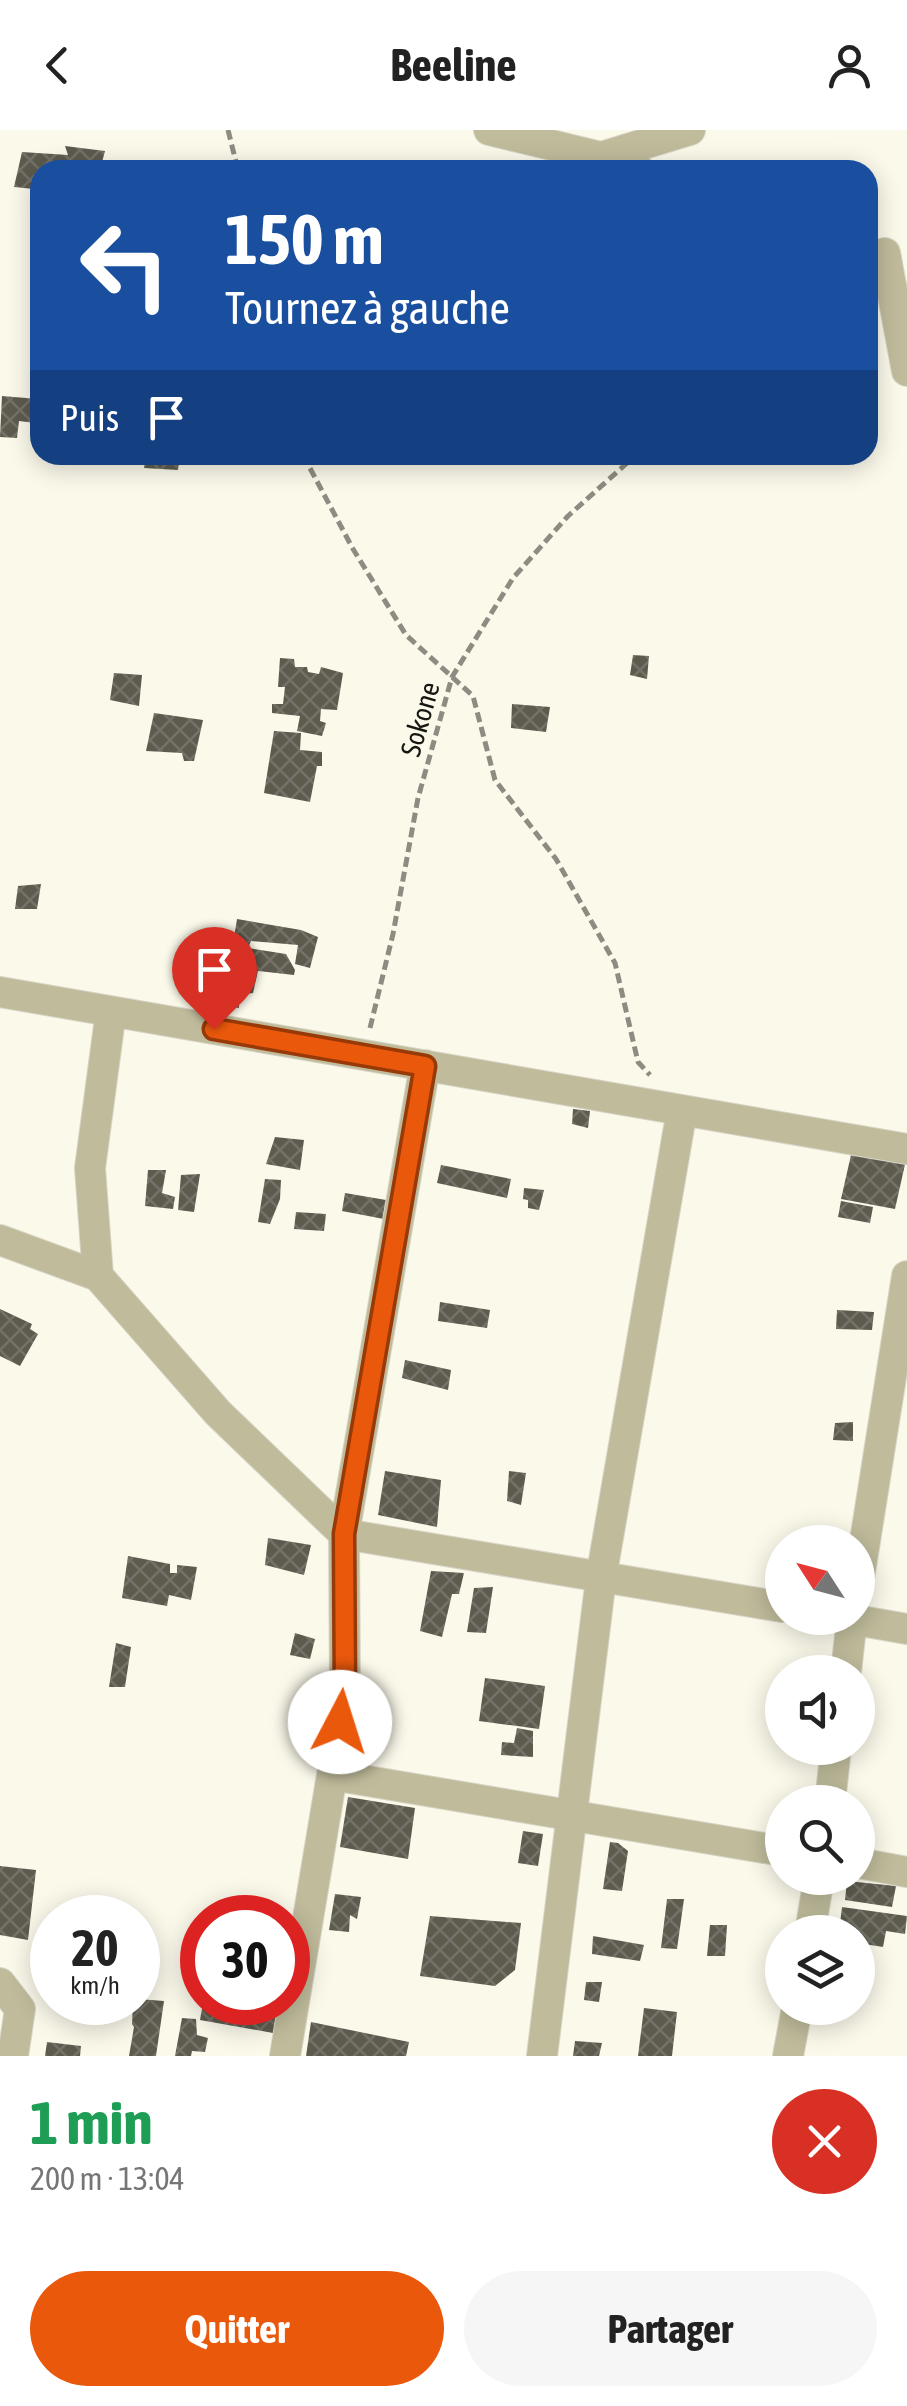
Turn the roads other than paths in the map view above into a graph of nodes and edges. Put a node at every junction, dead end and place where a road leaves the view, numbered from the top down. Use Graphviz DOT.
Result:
graph roads {
  1 [pos="489,130"];
  2 [pos="690,130"];
  3 [pos="601,157"];
  4 [pos="610,160"];
  5 [pos="887,253"];
  6 [pos="907,370"];
  7 [pos="0,992"];
  8 [pos="111,1012"];
  9 [pos="425,1066"];
  10 [pos="682,1110"];
  11 [pos="907,1148"];
  12 [pos="0,1240"];
  13 [pos="98,1276"];
  14 [pos="907,1276"];
  15 [pos="868,1525"];
  16 [pos="344,1534"];
  17 [pos="602,1578"];
  18 [pos="765,1605"];
  19 [pos="875,1623"];
  20 [pos="907,1629"];
  21 [pos="332,1775"];
  22 [pos="571,1815"];
  23 [pos="765,1848"];
  24 [pos="875,1866"];
  25 [pos="907,1872"];
  26 [pos="0,1984"];
  27 [pos="793,2025"];
  28 [pos="12,2056"];
  29 [pos="285,2056"];
  30 [pos="542,2056"];
  31 [pos="788,2056"];
  1 -- 3 [label="street"];
  2 -- 3 [label="street"];
  3 -- 4 [label="street"];
  5 -- 6 [label="street"];
  7 -- 8 [label="street"];
  8 -- 9 [label="street"];
  8 -- 13 [label="street"];
  9 -- 10 [label="street"];
  9 -- 16 [label="street"];
  10 -- 11 [label="street"];
  10 -- 17 [label="street"];
  12 -- 13 [label="street"];
  13 -- 16 [label="street"];
  14 -- 15 [label="street"];
  16 -- 17 [label="street"];
  16 -- 21 [label="street"];
  17 -- 18 [label="street"];
  17 -- 22 [label="street"];
  19 -- 20 [label="street"];
  21 -- 22 [label="street"];
  21 -- 29 [label="street"];
  22 -- 23 [label="street"];
  22 -- 30 [label="street"];
  24 -- 25 [label="street"];
  26 -- 28 [label="street"];
  27 -- 31 [label="street"];
}
